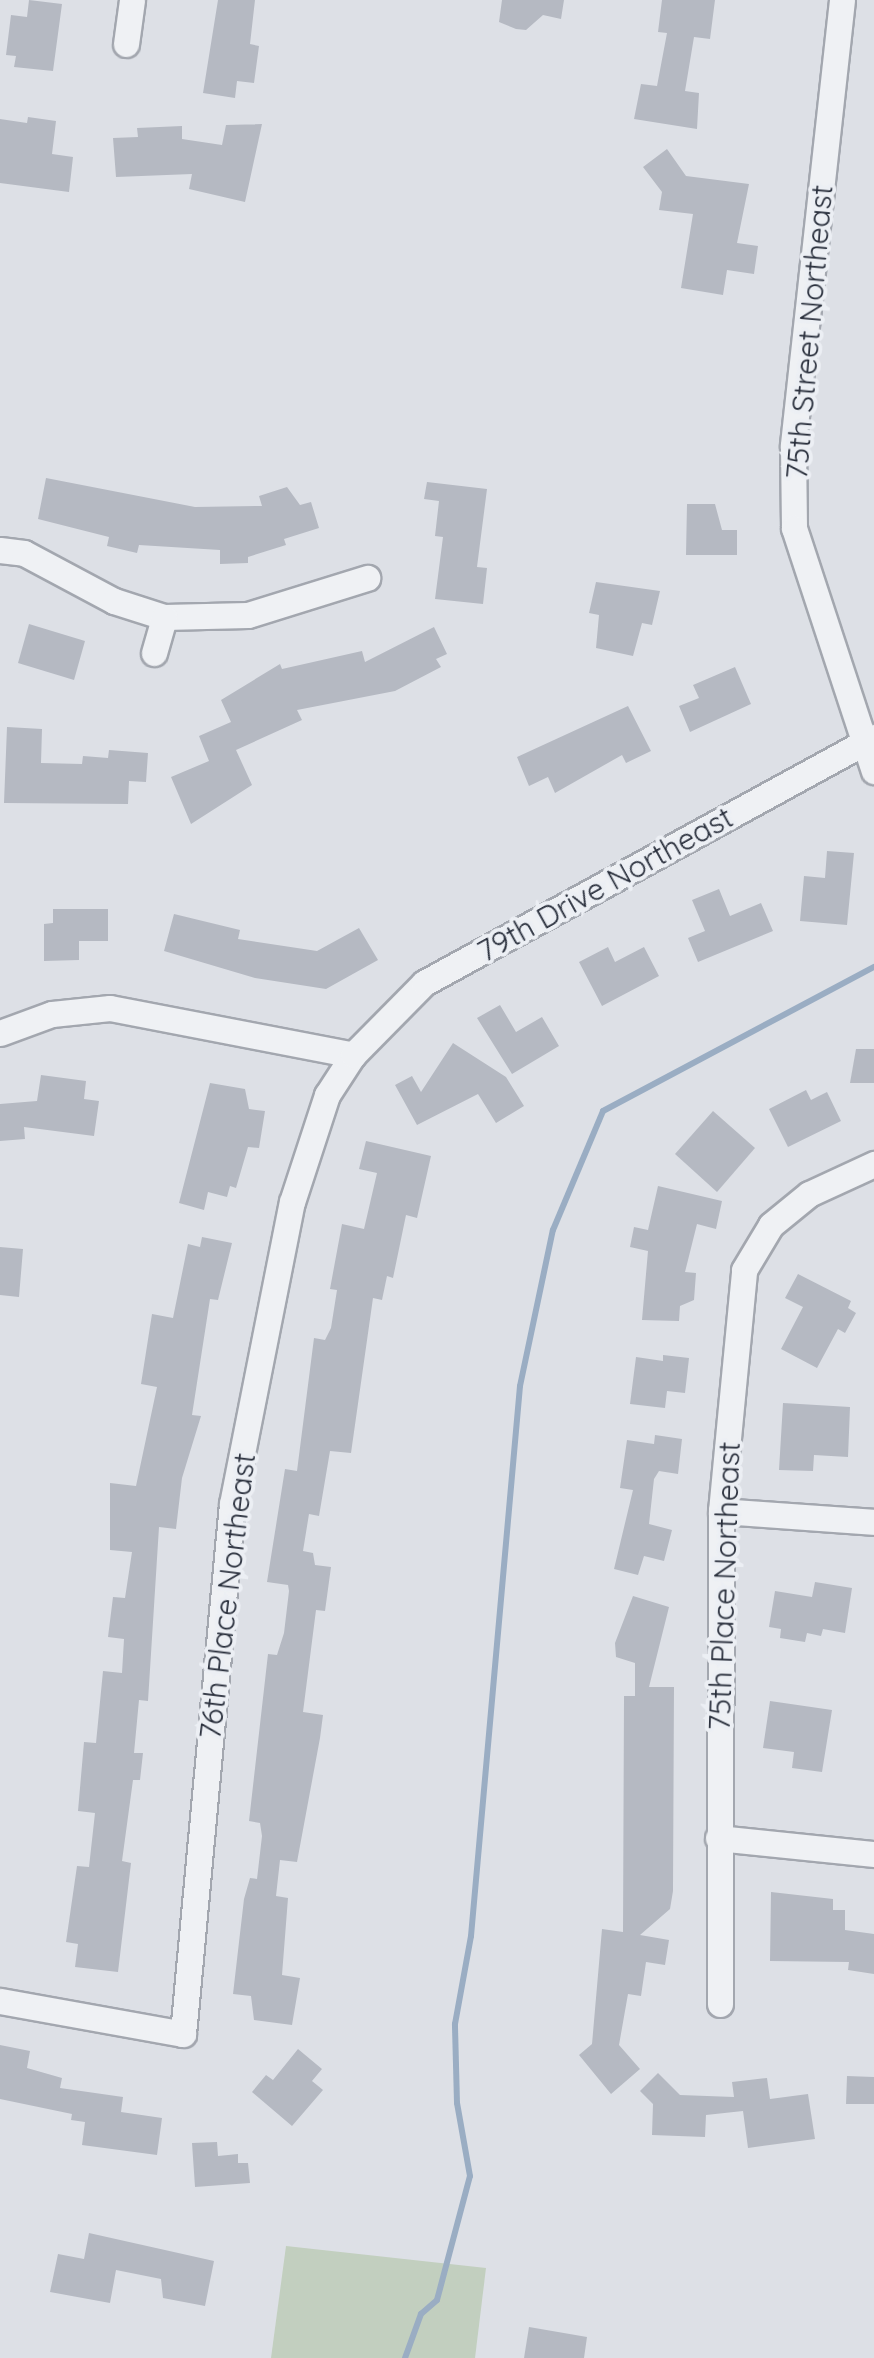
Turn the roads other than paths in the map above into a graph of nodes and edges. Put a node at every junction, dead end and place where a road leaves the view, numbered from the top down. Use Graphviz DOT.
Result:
graph roads {
  1 [pos="132,0"];
  2 [pos="842,0"];
  3 [pos="126,44"];
  4 [pos="0,550"];
  5 [pos="367,578"];
  6 [pos="164,617"];
  7 [pos="154,653"];
  8 [pos="868,740"];
  9 [pos="874,771"];
  10 [pos="0,1033"];
  11 [pos="353,1054"];
  12 [pos="874,1164"];
  13 [pos="721,1511"];
  14 [pos="874,1522"];
  15 [pos="718,1838"];
  16 [pos="874,1854"];
  17 [pos="0,2002"];
  18 [pos="720,2004"];
  1 -- 3 [label="street"];
  2 -- 8 [label="street, 75th Street Northeast"];
  4 -- 6 [label="street"];
  5 -- 6 [label="street"];
  6 -- 7 [label="street"];
  8 -- 9 [label="street, 75th Street Northeast"];
  8 -- 11 [label="street, 79th Drive Northeast"];
  10 -- 11 [label="street"];
  11 -- 17 [label="street, 76th Place Northeast"];
  12 -- 13 [label="street, 75th Place Northeast"];
  13 -- 14 [label="street"];
  13 -- 15 [label="street, 75th Place Northeast"];
  15 -- 16 [label="street"];
  15 -- 18 [label="street, 75th Place Northeast"];
}
